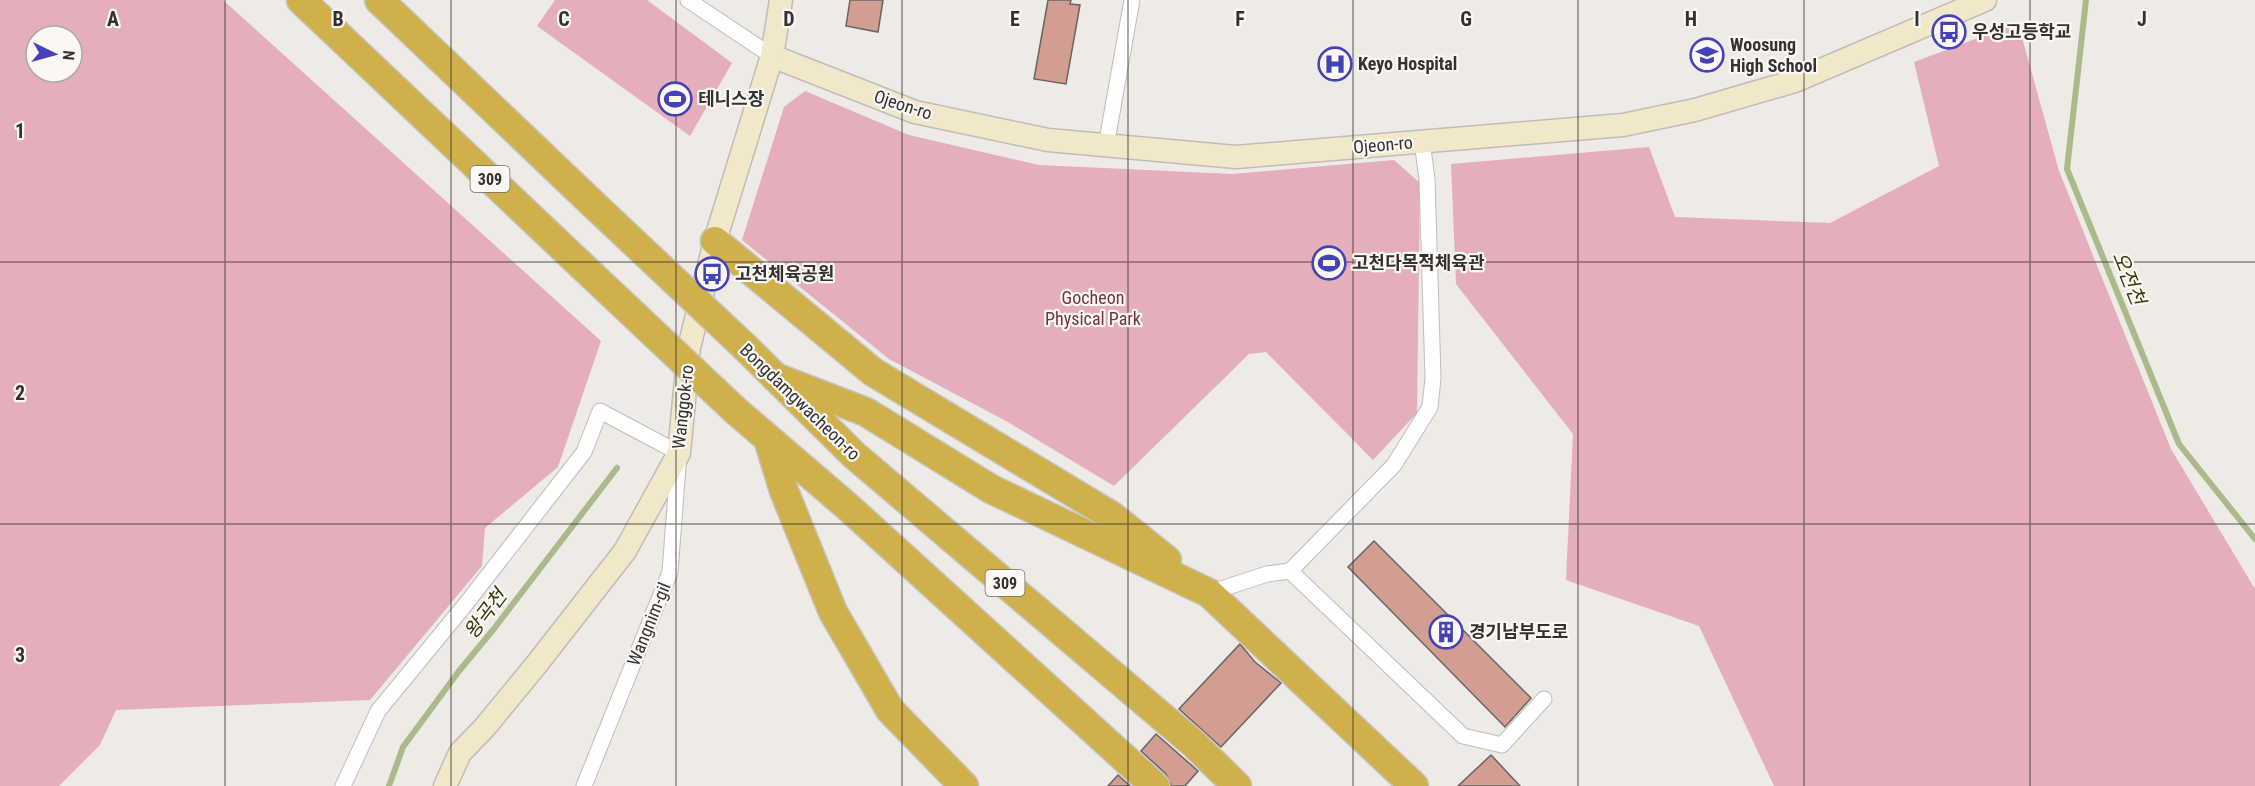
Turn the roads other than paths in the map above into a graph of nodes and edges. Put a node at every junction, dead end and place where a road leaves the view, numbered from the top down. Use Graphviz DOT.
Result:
graph roads {
  1 [pos="301,0"];
  2 [pos="688,0"];
  3 [pos="781,0"];
  4 [pos="1132,0"];
  5 [pos="1985,0"];
  6 [pos="382,4"];
  7 [pos="772,56"];
  8 [pos="1422,141"];
  9 [pos="1106,146"];
  10 [pos="715,241"];
  11 [pos="775,377"];
  12 [pos="768,439"];
  13 [pos="679,453"];
  14 [pos="1290,571"];
  15 [pos="1209,592"];
  16 [pos="1544,699"];
  17 [pos="343,786"];
  18 [pos="445,786"];
  19 [pos="584,786"];
  20 [pos="964,786"];
  21 [pos="1155,786"];
  22 [pos="1237,786"];
  23 [pos="1414,786"];
  1 -- 12 [label="highway, 309, bridge"];
  2 -- 7 [label="street"];
  3 -- 7 [label="street, Wanggok-ro"];
  4 -- 9 [label="street"];
  5 -- 8 [label="street, Ojeon-ro"];
  6 -- 11 [label="highway, Bongdamgwacheon-ro / 309, bridge"];
  7 -- 9 [label="street, Ojeon-ro"];
  7 -- 10 [label="street, Wanggok-ro"];
  8 -- 9 [label="street, Ojeon-ro"];
  8 -- 14 [label="street"];
  10 -- 13 [label="street, Wanggok-ro"];
  10 -- 15 [label="highway"];
  11 -- 15 [label="highway"];
  11 -- 22 [label="highway, Bongdamgwacheon-ro / 309"];
  12 -- 20 [label="highway"];
  12 -- 21 [label="highway, 309"];
  13 -- 17 [label="street"];
  13 -- 18 [label="street, Wanggok-ro"];
  13 -- 19 [label="street, Wangnim-gil"];
  14 -- 15 [label="street"];
  14 -- 16 [label="street"];
  15 -- 23 [label="highway"];
}
